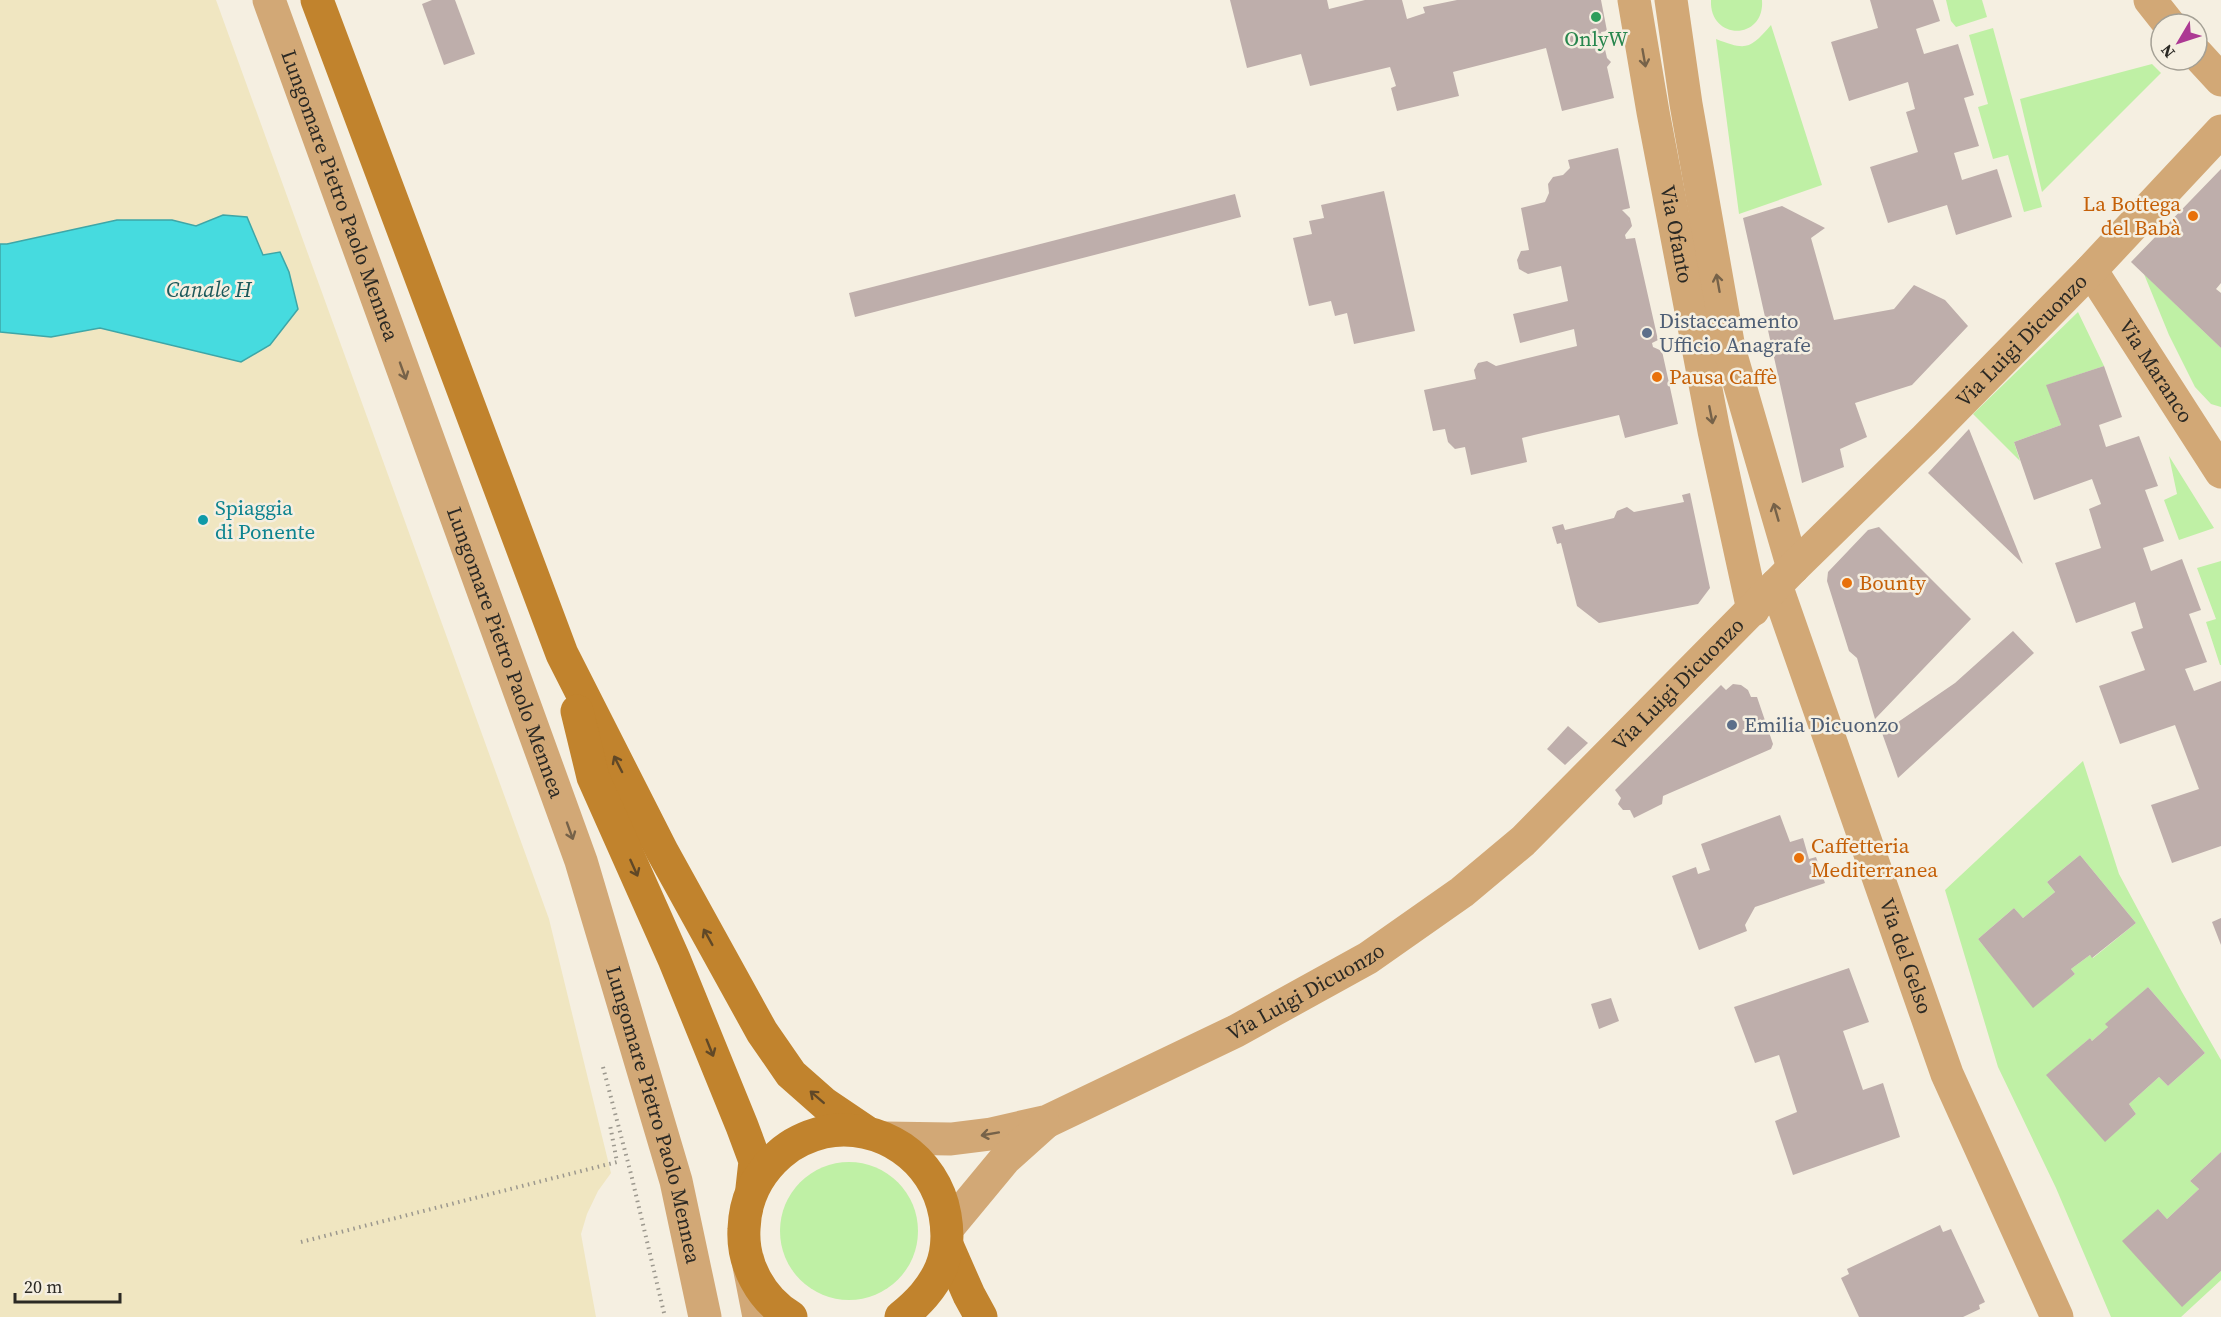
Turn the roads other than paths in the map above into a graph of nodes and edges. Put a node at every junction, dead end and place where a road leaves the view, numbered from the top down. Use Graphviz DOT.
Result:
graph roads {
  1 [pos="269,0"];
  2 [pos="317,0"];
  3 [pos="1634,0"];
  4 [pos="1671,0"];
  5 [pos="2150,0"];
  6 [pos="2160,12"];
  7 [pos="2209,67"];
  8 [pos="2221,80"];
  9 [pos="1686,104"];
  10 [pos="1653,112"];
  11 [pos="2221,131"];
  12 [pos="2091,270"];
  13 [pos="2221,472"];
  14 [pos="1784,577"];
  15 [pos="1753,609"];
  16 [pos="562,654"];
  17 [pos="1047,1121"];
  18 [pos="875,1135"];
  19 [pos="752,1188"];
  20 [pos="947,1237"];
  21 [pos="748,1264"];
  22 [pos="705,1317"];
  23 [pos="759,1317"];
  24 [pos="791,1317"];
  25 [pos="901,1317"];
  26 [pos="981,1317"];
  27 [pos="2056,1317"];
  1 -- 22 [label="street, Lungomare Pietro Paolo Mennea, one-way"];
  2 -- 16 [label="main road, Lungomare Pietro Paolo Mennea"];
  3 -- 10 [label="street, Via Ofanto, one-way"];
  4 -- 9 [label="street, Via Ofanto"];
  5 -- 6 [label="street"];
  7 -- 8 [label="street"];
  9 -- 10 [label="street"];
  14 -- 9 [label="street, Via Ofanto, one-way"];
  10 -- 15 [label="street, Via Ofanto, one-way"];
  11 -- 12 [label="street, Via Luigi Dicuonzo"];
  12 -- 13 [label="street, Via Maranco"];
  12 -- 14 [label="street, Via Luigi Dicuonzo"];
  14 -- 15 [label="street, Via Luigi Dicuonzo"];
  14 -- 27 [label="street, Via del Gelso"];
  15 -- 17 [label="street, Via Luigi Dicuonzo"];
  18 -- 16 [label="main road, Lungomare Pietro Paolo Mennea, one-way"];
  16 -- 19 [label="main road, Lungomare Pietro Paolo Mennea, one-way"];
  17 -- 18 [label="street, Via Luigi Dicuonzo, one-way"];
  17 -- 20 [label="street, Via Luigi Dicuonzo"];
  18 -- 19 [label="main road, Lungomare Pietro Paolo Mennea"];
  18 -- 20 [label="main road, Lungomare Pietro Paolo Mennea"];
  19 -- 21 [label="main road, Lungomare Pietro Paolo Mennea"];
  20 -- 25 [label="main road, Lungomare Pietro Paolo Mennea"];
  20 -- 26 [label="main road"];
  21 -- 23 [label="street, Lungomare Pietro Paolo Mennea"];
  21 -- 24 [label="main road, Lungomare Pietro Paolo Mennea"];
}
